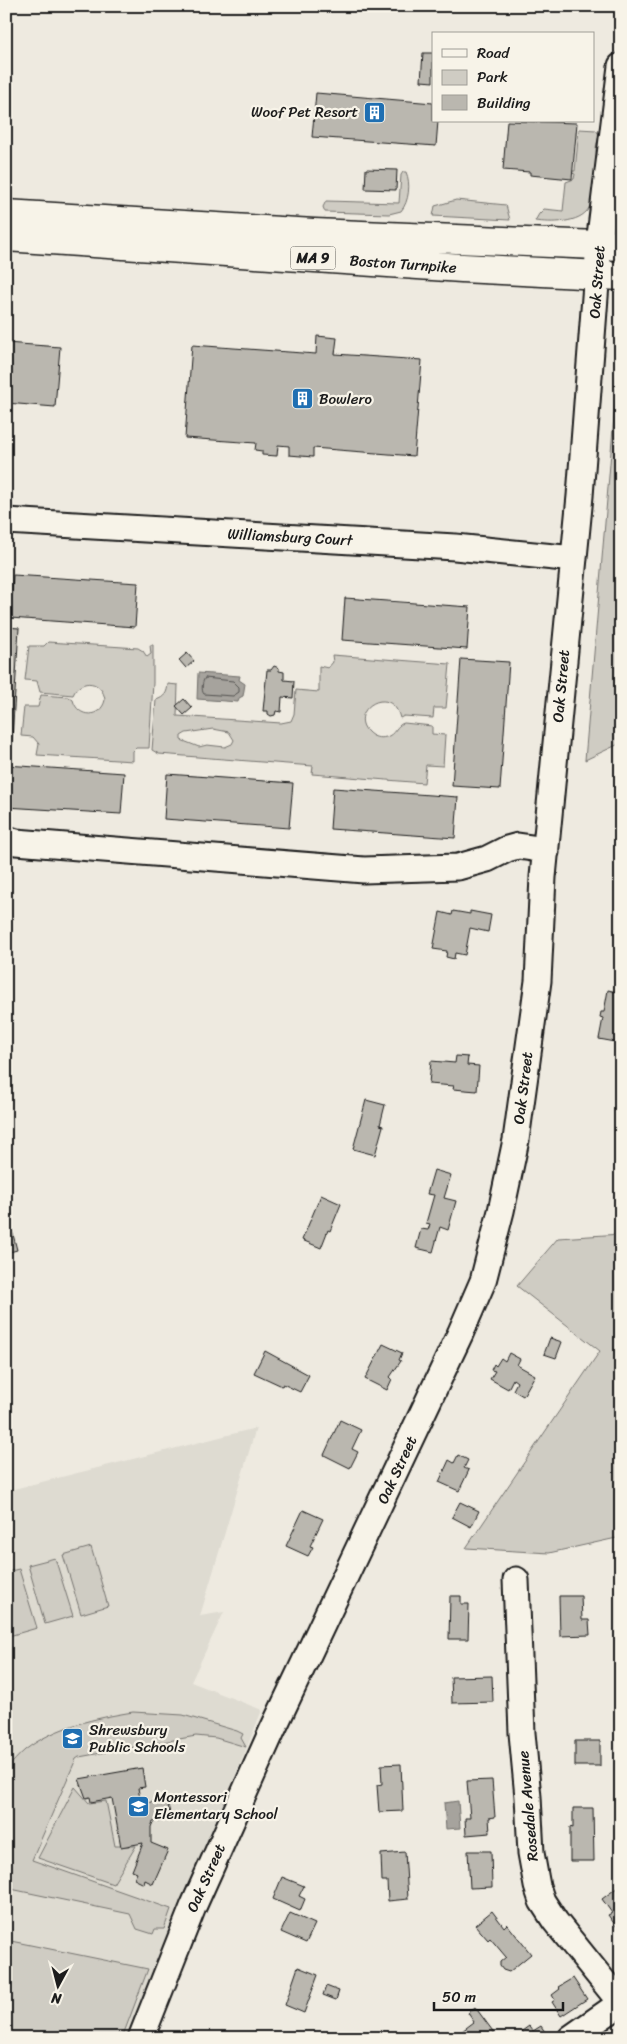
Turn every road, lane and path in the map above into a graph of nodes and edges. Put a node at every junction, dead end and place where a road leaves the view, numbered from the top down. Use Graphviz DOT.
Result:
graph roads {
  1 [pos="621,66"];
  2 [pos="6,214"];
  3 [pos="6,237"];
  4 [pos="610,245"];
  5 [pos="609,276"];
  6 [pos="6,521"];
  7 [pos="574,560"];
  8 [pos="6,839"];
  9 [pos="546,852"];
  10 [pos="516,1580"];
  11 [pos="621,2003"];
  12 [pos="142,2038"];
  13 [pos="571,2038"];
  1 -- 4 [label="street, Oak Street"];
  2 -- 4 [label="highway, Boston Turnpike / MA 9"];
  3 -- 5 [label="highway, Boston Turnpike / MA 9"];
  4 -- 5 [label="street, Oak Street"];
  5 -- 7 [label="street, Oak Street"];
  6 -- 7 [label="street, Williamsburg Court"];
  7 -- 9 [label="street, Oak Street"];
  8 -- 9 [label="street"];
  9 -- 12 [label="street, Oak Street"];
  10 -- 11 [label="street, Rosedale Avenue"];
  11 -- 13 [label="street"];
}
